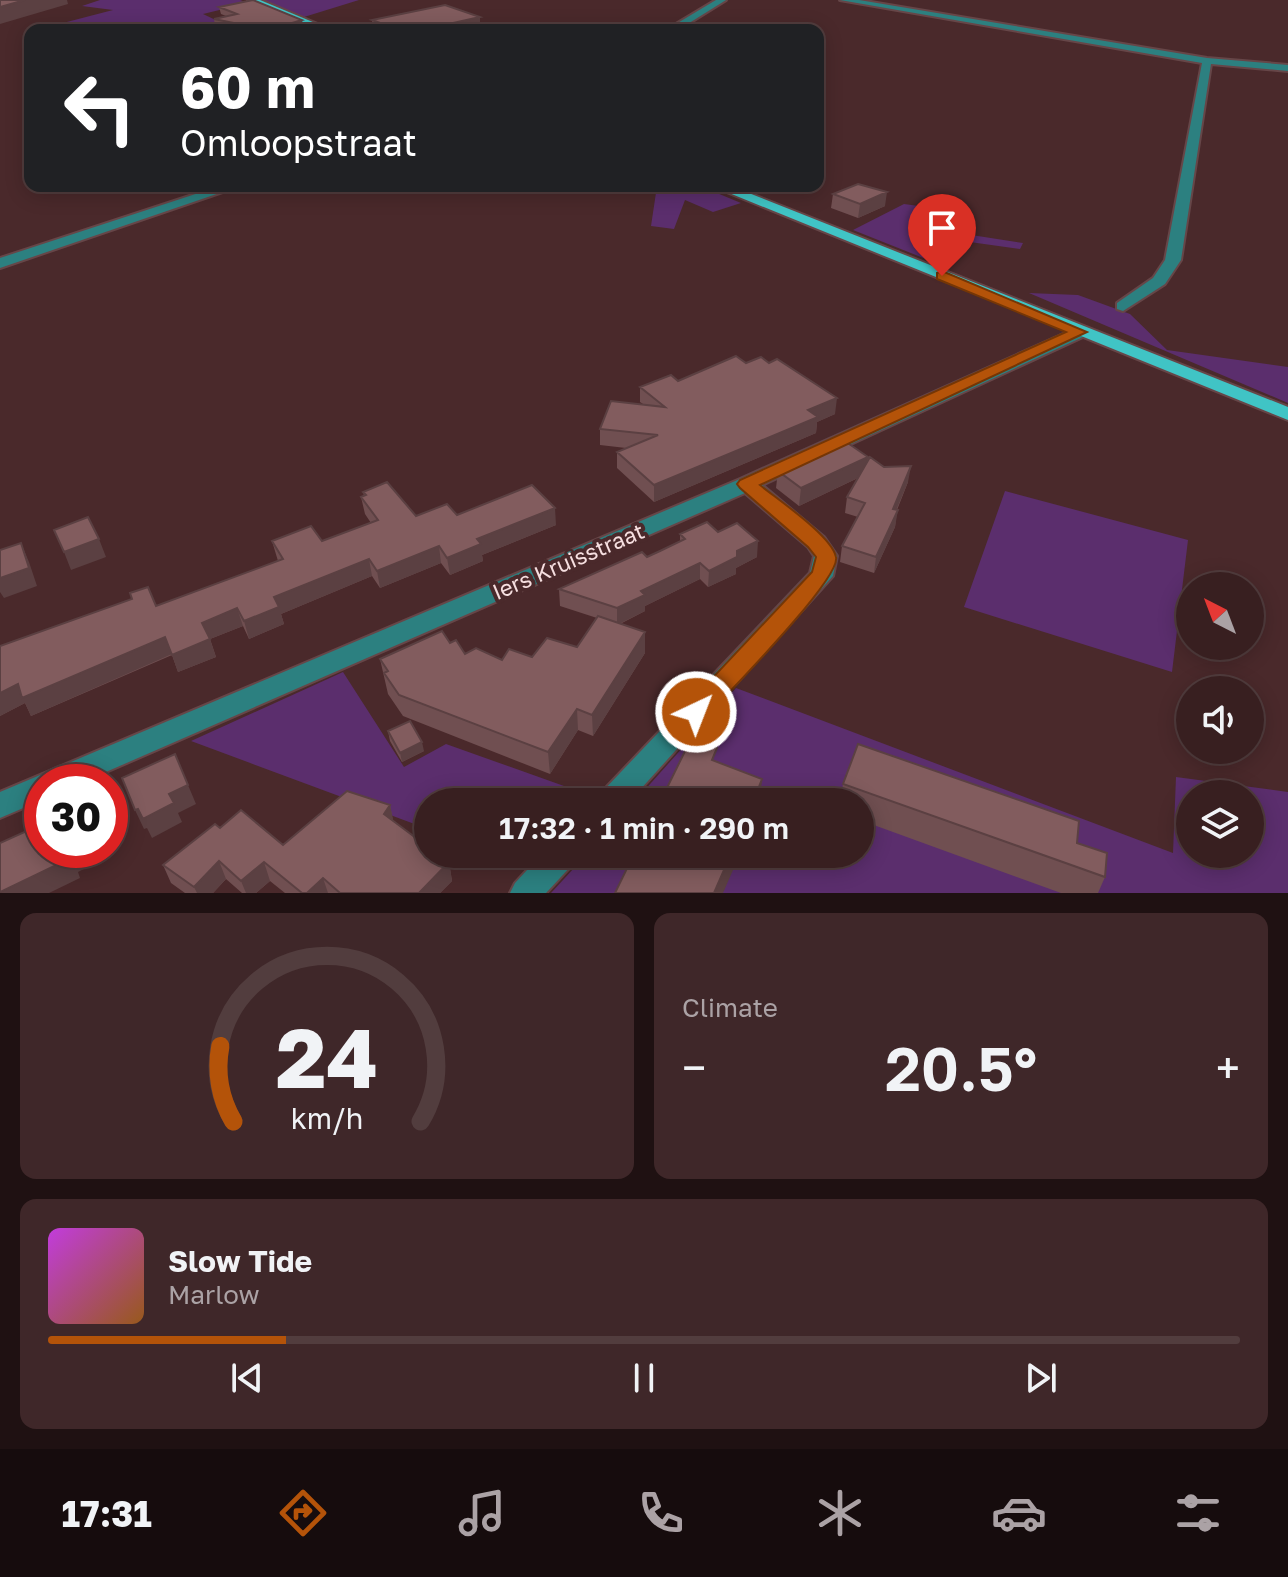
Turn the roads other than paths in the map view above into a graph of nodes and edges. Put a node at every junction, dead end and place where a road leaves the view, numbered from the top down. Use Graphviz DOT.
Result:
graph roads {
  1 [pos="252,0"];
  2 [pos="722,0"];
  3 [pos="844,0"];
  4 [pos="312,24"];
  5 [pos="681,24"];
  6 [pos="1207,61"];
  7 [pos="1288,68"];
  8 [pos="215,192"];
  9 [pos="734,192"];
  10 [pos="0,263"];
  11 [pos="1123,306"];
  12 [pos="1079,332"];
  13 [pos="1288,414"];
  14 [pos="747,484"];
  15 [pos="95,764"];
  16 [pos="624,788"];
  17 [pos="24,795"];
  18 [pos="0,805"];
  19 [pos="549,868"];
  20 [pos="526,893"];
  1 -- 4 [label="main road"];
  2 -- 5 [label="street"];
  3 -- 6 [label="street"];
  6 -- 7 [label="street"];
  6 -- 11 [label="street"];
  8 -- 10 [label="street"];
  9 -- 12 [label="main road"];
  12 -- 13 [label="main road"];
  12 -- 14 [label="street, Iers Kruisstraat"];
  14 -- 15 [label="street, Iers Kruisstraat"];
  14 -- 16 [label="street"];
  17 -- 18 [label="street"];
  19 -- 20 [label="street"];
}
